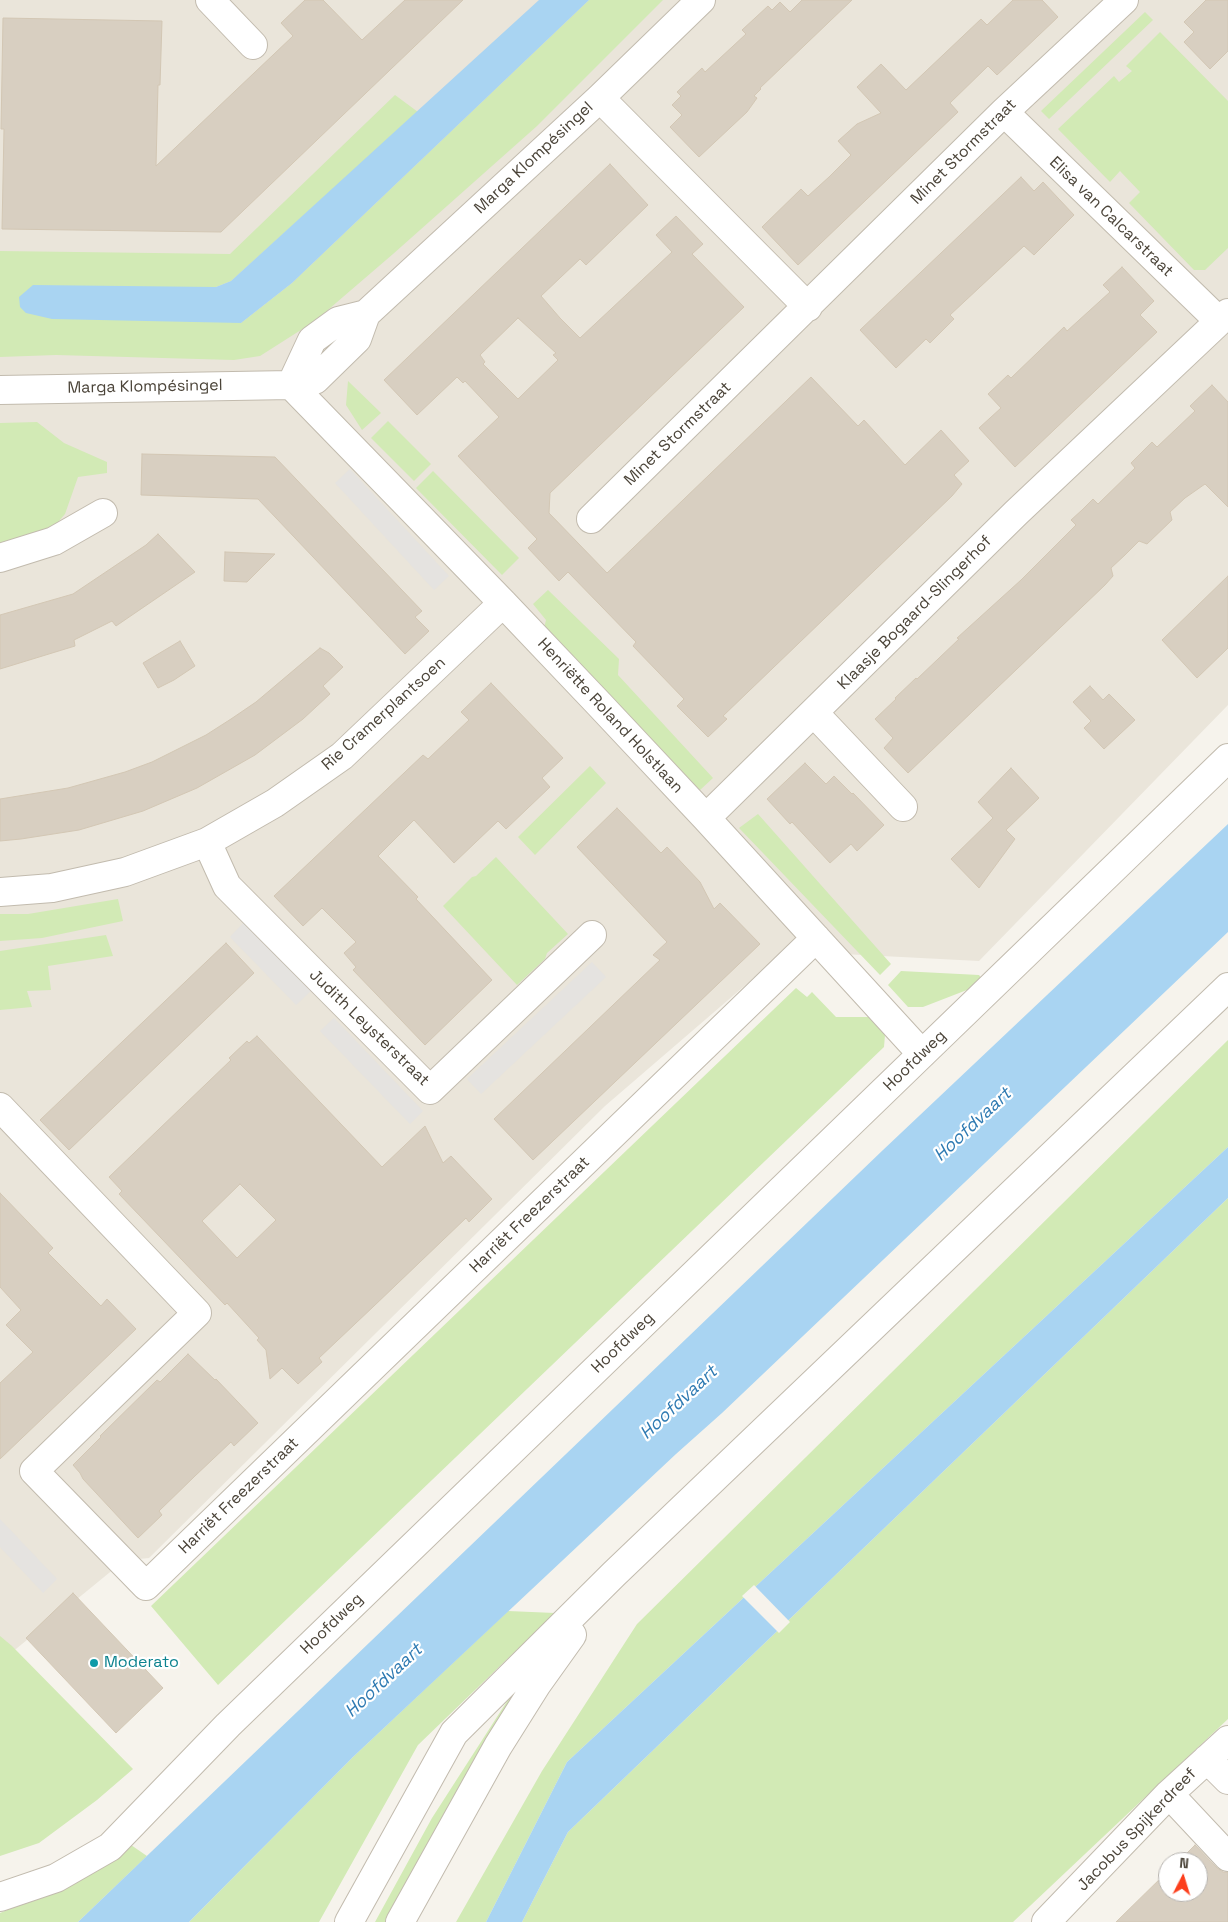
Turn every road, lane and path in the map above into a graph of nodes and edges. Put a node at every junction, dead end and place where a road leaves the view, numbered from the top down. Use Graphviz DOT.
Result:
graph roads {
  1 [pos="210,0"];
  2 [pos="701,0"];
  3 [pos="1124,0"];
  4 [pos="253,45"];
  5 [pos="600,98"];
  6 [pos="1004,112"];
  7 [pos="808,307"];
  8 [pos="1223,317"];
  9 [pos="291,384"];
  10 [pos="0,390"];
  11 [pos="103,513"];
  12 [pos="1016,513"];
  13 [pos="591,519"];
  14 [pos="0,558"];
  15 [pos="503,603"];
  16 [pos="814,712"];
  17 [pos="1228,758"];
  18 [pos="903,807"];
  19 [pos="706,818"];
  20 [pos="207,842"];
  21 [pos="0,892"];
  22 [pos="592,935"];
  23 [pos="816,938"];
  24 [pos="1228,987"];
  25 [pos="922,1054"];
  26 [pos="0,1107"];
  27 [pos="614,1574"];
  28 [pos="1228,1740"];
  29 [pos="1207,1759"];
  30 [pos="1228,1780"];
  31 [pos="1169,1794"];
  32 [pos="1228,1858"];
  33 [pos="0,1897"];
  34 [pos="1058,1918"];
  35 [pos="349,1922"];
  36 [pos="400,1922"];
  1 -- 4 [label="street"];
  2 -- 5 [label="street, Marga Klompésingel"];
  3 -- 6 [label="street, Minet Stormstraat"];
  5 -- 7 [label="street"];
  5 -- 9 [label="street, Marga Klompésingel"];
  6 -- 7 [label="street, Minet Stormstraat"];
  6 -- 8 [label="street, Elisa van Calcarstraat"];
  7 -- 13 [label="street, Minet Stormstraat"];
  8 -- 12 [label="street, Elisa van Calcarstraat"];
  9 -- 10 [label="street, Marga Klompésingel"];
  9 -- 15 [label="street, Henriëtte Roland Holstlaan"];
  11 -- 14 [label="street"];
  12 -- 16 [label="street, Klaasje Bogaard-Slingerhof"];
  15 -- 19 [label="street, Henriëtte Roland Holstlaan"];
  15 -- 20 [label="street, Rie Cramerplantsoen"];
  16 -- 18 [label="street"];
  16 -- 19 [label="street, Klaasje Bogaard-Slingerhof"];
  17 -- 25 [label="street, Hoofdweg"];
  19 -- 23 [label="street, Henriëtte Roland Holstlaan"];
  20 -- 21 [label="street, Rie Cramerplantsoen"];
  20 -- 22 [label="street, Judith Leysterstraat"];
  23 -- 25 [label="street, Henriëtte Roland Holstlaan"];
  23 -- 26 [label="street, Harriët Freezerstraat"];
  24 -- 27 [label="street"];
  25 -- 33 [label="street, Hoofdweg"];
  27 -- 35 [label="street"];
  27 -- 36 [label="street"];
  28 -- 29 [label="street, Jacobus Spijkerdreef"];
  29 -- 30 [label="street"];
  29 -- 31 [label="street, Jacobus Spijkerdreef"];
  31 -- 32 [label="street"];
  31 -- 34 [label="street, Jacobus Spijkerdreef"];
}
